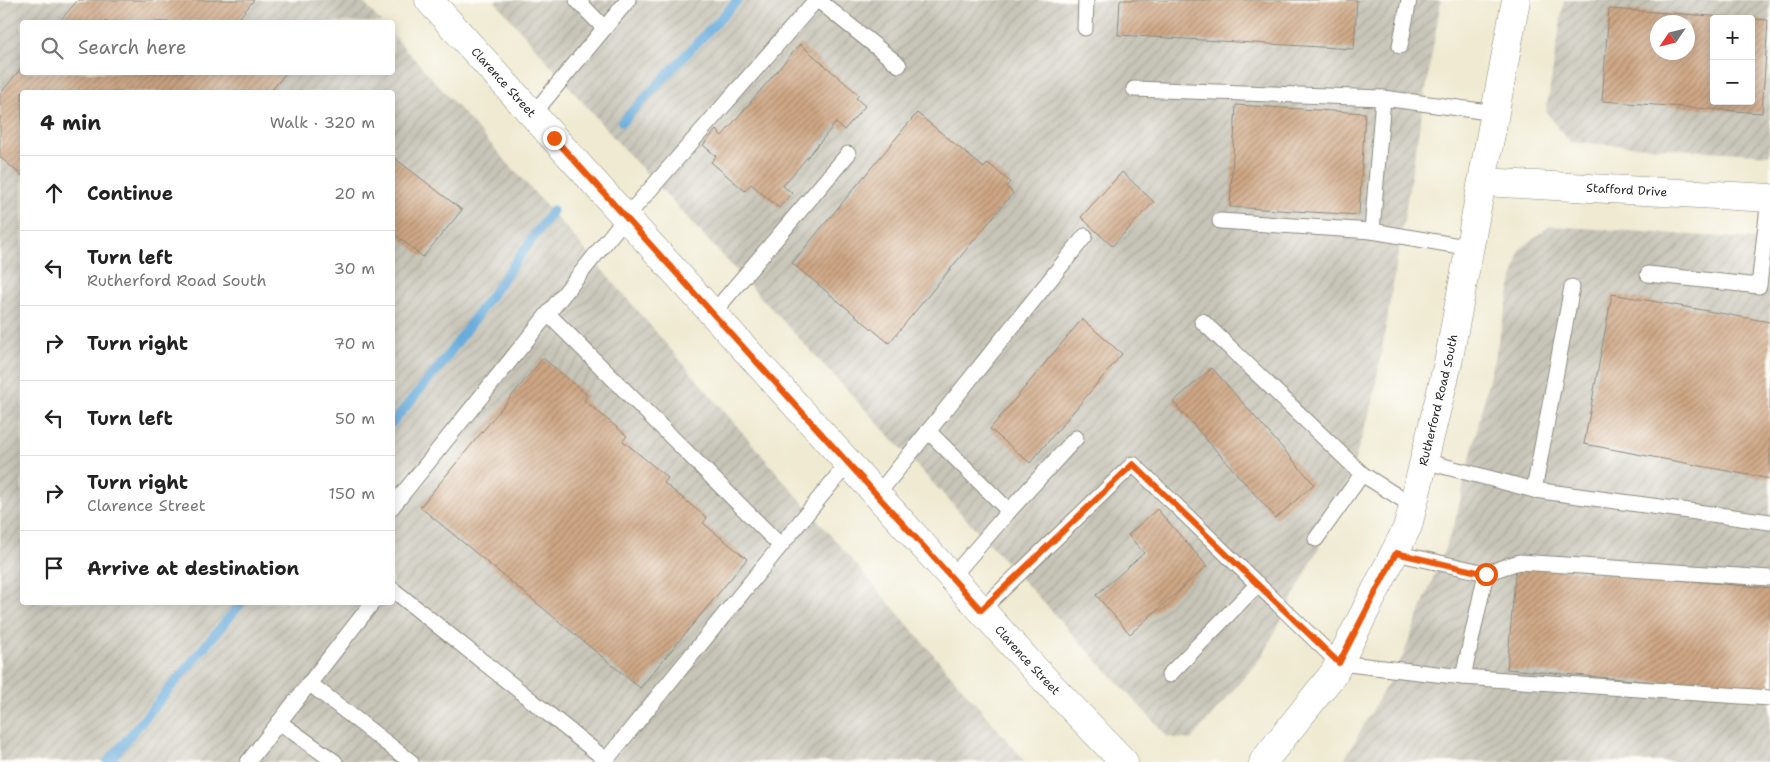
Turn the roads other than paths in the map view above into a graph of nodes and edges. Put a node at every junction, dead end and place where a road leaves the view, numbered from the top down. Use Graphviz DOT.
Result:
graph roads {
  1 [pos="429,0"];
  2 [pos="577,0"];
  3 [pos="628,0"];
  4 [pos="817,0"];
  5 [pos="1086,0"];
  6 [pos="1408,0"];
  7 [pos="1516,0"];
  8 [pos="604,28"];
  9 [pos="1085,28"];
  10 [pos="1400,46"];
  11 [pos="899,65"];
  12 [pos="1134,89"];
  13 [pos="1383,98"];
  14 [pos="1496,113"];
  15 [pos="532,114"];
  16 [pos="848,154"];
  17 [pos="1484,182"];
  18 [pos="1770,198"];
  19 [pos="626,217"];
  20 [pos="1220,221"];
  21 [pos="1372,231"];
  22 [pos="1085,236"];
  23 [pos="1471,248"];
  24 [pos="1648,274"];
  25 [pos="1572,287"];
  26 [pos="548,314"];
  27 [pos="713,314"];
  28 [pos="1202,321"];
  29 [pos="928,431"];
  30 [pos="1076,438"];
  31 [pos="1424,461"];
  32 [pos="848,463"];
  33 [pos="1362,474"];
  34 [pos="1534,490"];
  35 [pos="877,496"];
  36 [pos="395,503"];
  37 [pos="1413,506"];
  38 [pos="1009,511"];
  39 [pos="1770,522"];
  40 [pos="1316,539"];
  41 [pos="780,545"];
  42 [pos="1396,553"];
  43 [pos="1486,574"];
  44 [pos="952,577"];
  45 [pos="1770,578"];
  46 [pos="1258,584"];
  47 [pos="395,591"];
  48 [pos="371,605"];
  49 [pos="981,610"];
  50 [pos="1339,663"];
  51 [pos="1169,675"];
  52 [pos="1463,677"];
  53 [pos="309,683"];
  54 [pos="1770,698"];
  55 [pos="279,722"];
  56 [pos="248,762"];
  57 [pos="335,762"];
  58 [pos="411,762"];
  59 [pos="1124,762"];
  60 [pos="1263,762"];
  1 -- 15 [label="street, Clarence Street"];
  2 -- 8 [label="lane"];
  3 -- 8 [label="lane"];
  4 -- 11 [label="lane"];
  4 -- 19 [label="lane"];
  5 -- 9 [label="lane"];
  6 -- 10 [label="lane"];
  7 -- 14 [label="street, Rutherford Road South"];
  8 -- 15 [label="lane"];
  12 -- 13 [label="lane"];
  13 -- 14 [label="lane"];
  13 -- 21 [label="lane"];
  14 -- 17 [label="street, Rutherford Road South"];
  15 -- 19 [label="street, Clarence Street"];
  16 -- 27 [label="lane"];
  17 -- 18 [label="street, Stafford Drive"];
  17 -- 23 [label="street, Rutherford Road South"];
  18 -- 24 [label="lane"];
  19 -- 26 [label="lane"];
  19 -- 27 [label="street, Clarence Street"];
  20 -- 21 [label="lane"];
  21 -- 23 [label="lane"];
  22 -- 29 [label="lane"];
  23 -- 31 [label="street, Rutherford Road South"];
  25 -- 34 [label="lane"];
  26 -- 36 [label="lane"];
  26 -- 41 [label="lane"];
  27 -- 32 [label="street, Clarence Street"];
  28 -- 33 [label="lane"];
  29 -- 35 [label="lane"];
  29 -- 38 [label="lane"];
  30 -- 38 [label="lane"];
  31 -- 34 [label="lane"];
  31 -- 37 [label="street, Rutherford Road South"];
  32 -- 35 [label="street, Clarence Street"];
  32 -- 41 [label="lane"];
  33 -- 37 [label="lane"];
  33 -- 40 [label="lane"];
  34 -- 39 [label="lane"];
  35 -- 44 [label="street, Clarence Street"];
  37 -- 42 [label="street, Rutherford Road South"];
  38 -- 44 [label="lane"];
  41 -- 47 [label="lane"];
  42 -- 43 [label="lane"];
  42 -- 50 [label="street, Rutherford Road South"];
  43 -- 45 [label="lane"];
  43 -- 52 [label="lane"];
  44 -- 49 [label="street, Clarence Street"];
  46 -- 49 [label="lane"];
  46 -- 50 [label="lane"];
  46 -- 51 [label="lane"];
  48 -- 53 [label="lane"];
  49 -- 59 [label="street, Clarence Street"];
  50 -- 52 [label="lane"];
  50 -- 60 [label="street, Rutherford Road South"];
  52 -- 54 [label="lane"];
  53 -- 55 [label="lane"];
  53 -- 58 [label="lane"];
  55 -- 56 [label="lane"];
  55 -- 57 [label="lane"];
}
